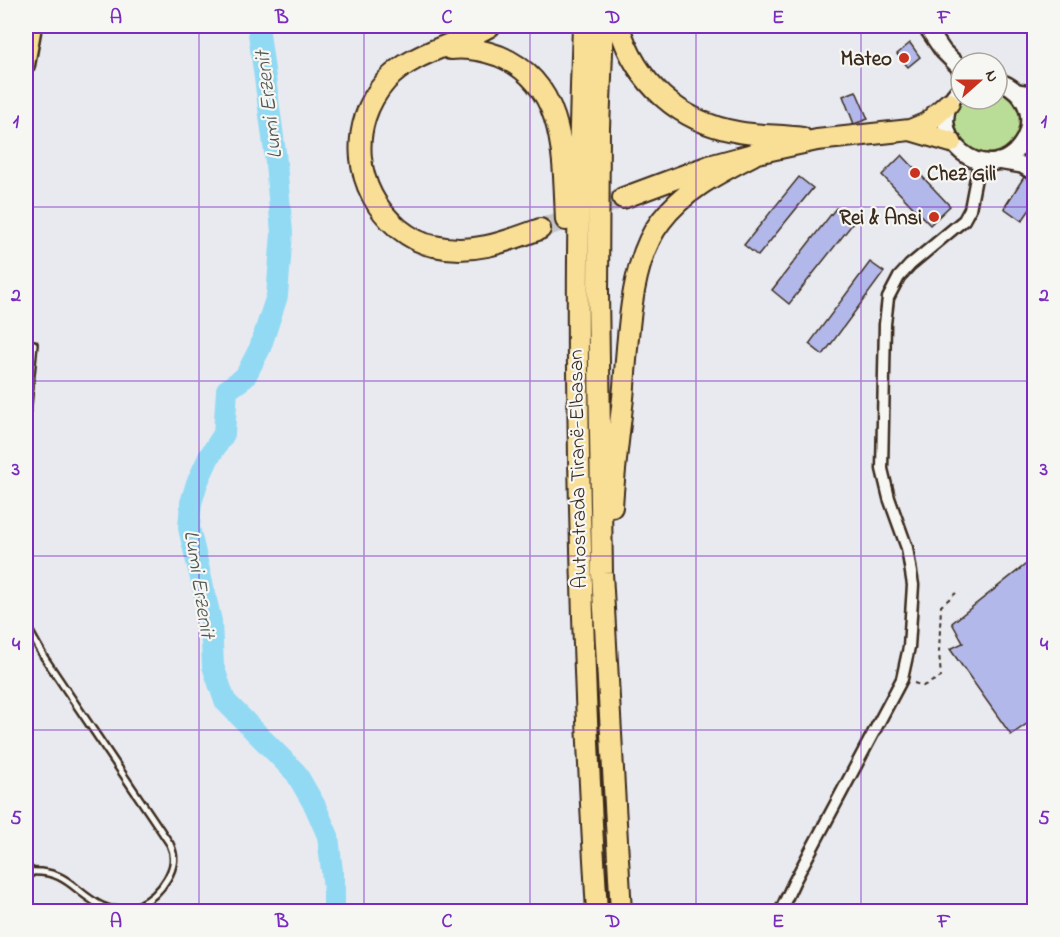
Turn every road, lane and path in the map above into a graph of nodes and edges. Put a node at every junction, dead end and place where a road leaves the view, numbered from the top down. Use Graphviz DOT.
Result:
graph roads {
  1 [pos="33,26"];
  2 [pos="490,26"];
  3 [pos="583,26"];
  4 [pos="603,26"];
  5 [pos="619,26"];
  6 [pos="926,26"];
  7 [pos="943,51"];
  8 [pos="432,52"];
  9 [pos="949,57"];
  10 [pos="26,65"];
  11 [pos="949,68"];
  12 [pos="1009,87"];
  13 [pos="1014,89"];
  14 [pos="1035,92"];
  15 [pos="949,102"];
  16 [pos="950,111"];
  17 [pos="1032,116"];
  18 [pos="909,130"];
  19 [pos="1025,138"];
  20 [pos="817,140"];
  21 [pos="951,142"];
  22 [pos="757,153"];
  23 [pos="1035,160"];
  24 [pos="998,161"];
  25 [pos="979,162"];
  26 [pos="1035,172"];
  27 [pos="623,198"];
  28 [pos="540,228"];
  29 [pos="578,301"];
  30 [pos="34,344"];
  31 [pos="26,424"];
  32 [pos="602,573"];
  33 [pos="956,592"];
  34 [pos="26,625"];
  35 [pos="902,679"];
  36 [pos="27,873"];
  37 [pos="597,912"];
  38 [pos="621,912"];
  39 [pos="780,912"];
  1 -- 10 [label="main road"];
  2 -- 8 [label="highway"];
  3 -- 29 [label="highway, Autostrada Tiranë-Elbasan"];
  4 -- 32 [label="highway, Autostrada Tiranë-Elbasan"];
  5 -- 20 [label="highway"];
  6 -- 7 [label="main road"];
  7 -- 9 [label="main road"];
  7 -- 11 [label="main road"];
  8 -- 28 [label="highway"];
  8 -- 29 [label="highway"];
  12 -- 13 [label="main road"];
  13 -- 14 [label="street"];
  13 -- 17 [label="main road"];
  15 -- 18 [label="highway"];
  16 -- 21 [label="main road"];
  17 -- 19 [label="main road"];
  18 -- 20 [label="highway"];
  18 -- 21 [label="highway"];
  19 -- 23 [label="main road"];
  19 -- 24 [label="main road"];
  20 -- 22 [label="highway"];
  21 -- 25 [label="main road"];
  22 -- 27 [label="highway"];
  22 -- 32 [label="highway"];
  24 -- 25 [label="main road"];
  24 -- 26 [label="main road"];
  25 -- 35 [label="street"];
  29 -- 37 [label="highway, Autostrada Tiranë-Elbasan"];
  30 -- 31 [label="lane"];
  32 -- 38 [label="highway, Autostrada Tiranë-Elbasan"];
  33 -- 35 [label="path"];
  34 -- 36 [label="lane"];
  35 -- 39 [label="street"];
}
